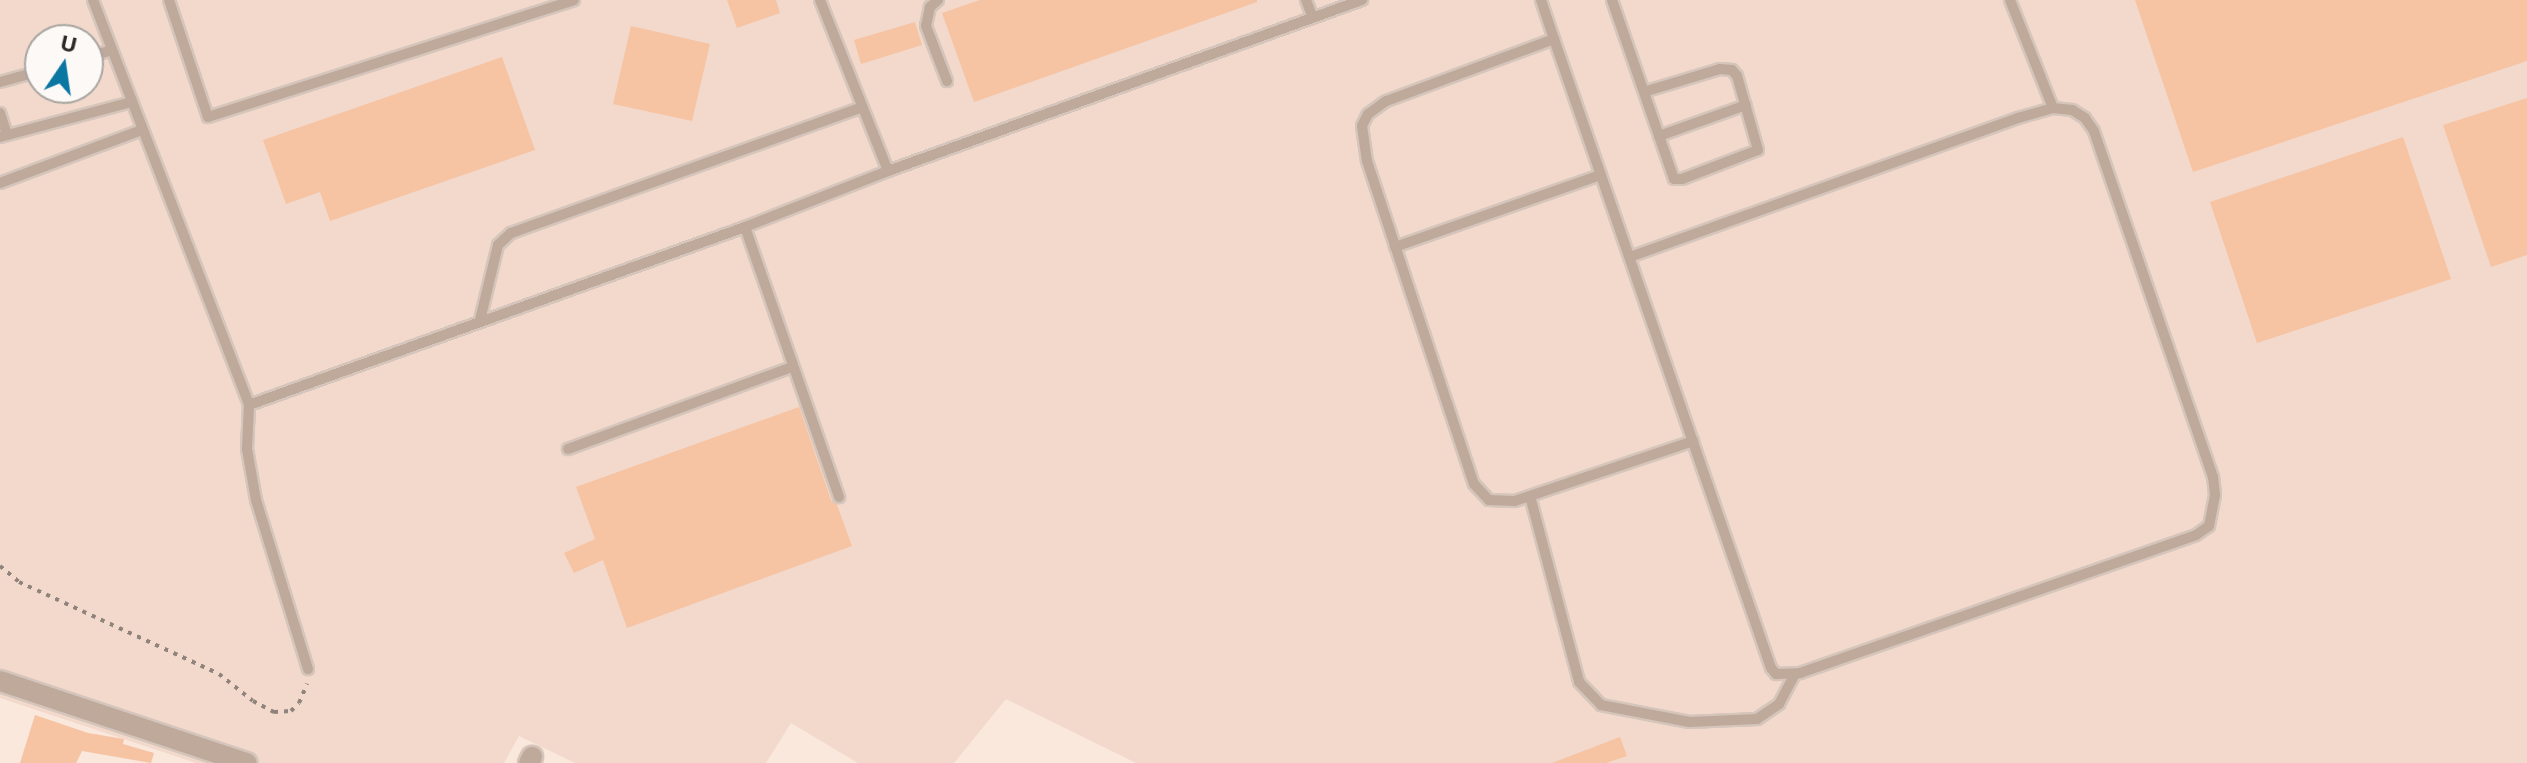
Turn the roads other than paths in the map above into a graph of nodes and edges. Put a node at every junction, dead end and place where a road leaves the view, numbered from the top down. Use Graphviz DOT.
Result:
graph roads {
  1 [pos="93,0"];
  2 [pos="169,0"];
  3 [pos="574,0"];
  4 [pos="820,0"];
  5 [pos="938,0"];
  6 [pos="1306,0"];
  7 [pos="1362,0"];
  8 [pos="1541,0"];
  9 [pos="1612,0"];
  10 [pos="2010,0"];
  11 [pos="1313,18"];
  12 [pos="1554,39"];
  13 [pos="112,50"];
  14 [pos="104,52"];
  15 [pos="24,75"];
  16 [pos="947,81"];
  17 [pos="0,82"];
  18 [pos="1644,92"];
  19 [pos="132,102"];
  20 [pos="1746,105"];
  21 [pos="862,107"];
  22 [pos="2053,108"];
  23 [pos="0,113"];
  24 [pos="142,130"];
  25 [pos="4,136"];
  26 [pos="1659,136"];
  27 [pos="888,171"];
  28 [pos="1601,175"];
  29 [pos="0,183"];
  30 [pos="745,227"];
  31 [pos="1395,247"];
  32 [pos="1630,257"];
  33 [pos="480,320"];
  34 [pos="792,367"];
  35 [pos="249,405"];
  36 [pos="1693,441"];
  37 [pos="568,449"];
  38 [pos="1530,496"];
  39 [pos="839,497"];
  40 [pos="308,669"];
  41 [pos="1795,674"];
  42 [pos="0,681"];
  43 [pos="247,763"];
  1 -- 13 [label="lane"];
  2 -- 3 [label="lane"];
  4 -- 21 [label="lane"];
  5 -- 16 [label="lane"];
  6 -- 11 [label="lane"];
  7 -- 11 [label="lane"];
  8 -- 12 [label="lane"];
  9 -- 18 [label="lane"];
  10 -- 22 [label="lane"];
  11 -- 27 [label="lane"];
  12 -- 28 [label="lane"];
  12 -- 31 [label="lane"];
  13 -- 14 [label="lane"];
  13 -- 19 [label="lane"];
  15 -- 17 [label="lane"];
  18 -- 20 [label="lane"];
  18 -- 26 [label="lane"];
  19 -- 24 [label="lane"];
  19 -- 25 [label="lane"];
  20 -- 26 [label="lane"];
  20 -- 26 [label="lane"];
  21 -- 27 [label="lane"];
  21 -- 33 [label="lane"];
  22 -- 32 [label="lane"];
  22 -- 41 [label="lane"];
  23 -- 25 [label="lane"];
  24 -- 29 [label="lane"];
  24 -- 35 [label="lane"];
  27 -- 30 [label="lane"];
  28 -- 31 [label="lane"];
  28 -- 32 [label="lane"];
  30 -- 33 [label="lane"];
  30 -- 34 [label="lane"];
  31 -- 38 [label="lane"];
  32 -- 36 [label="lane"];
  33 -- 35 [label="lane"];
  34 -- 37 [label="lane"];
  34 -- 39 [label="lane"];
  35 -- 40 [label="lane"];
  36 -- 38 [label="lane"];
  36 -- 41 [label="lane"];
  38 -- 41 [label="lane"];
  42 -- 43 [label="street"];
}
